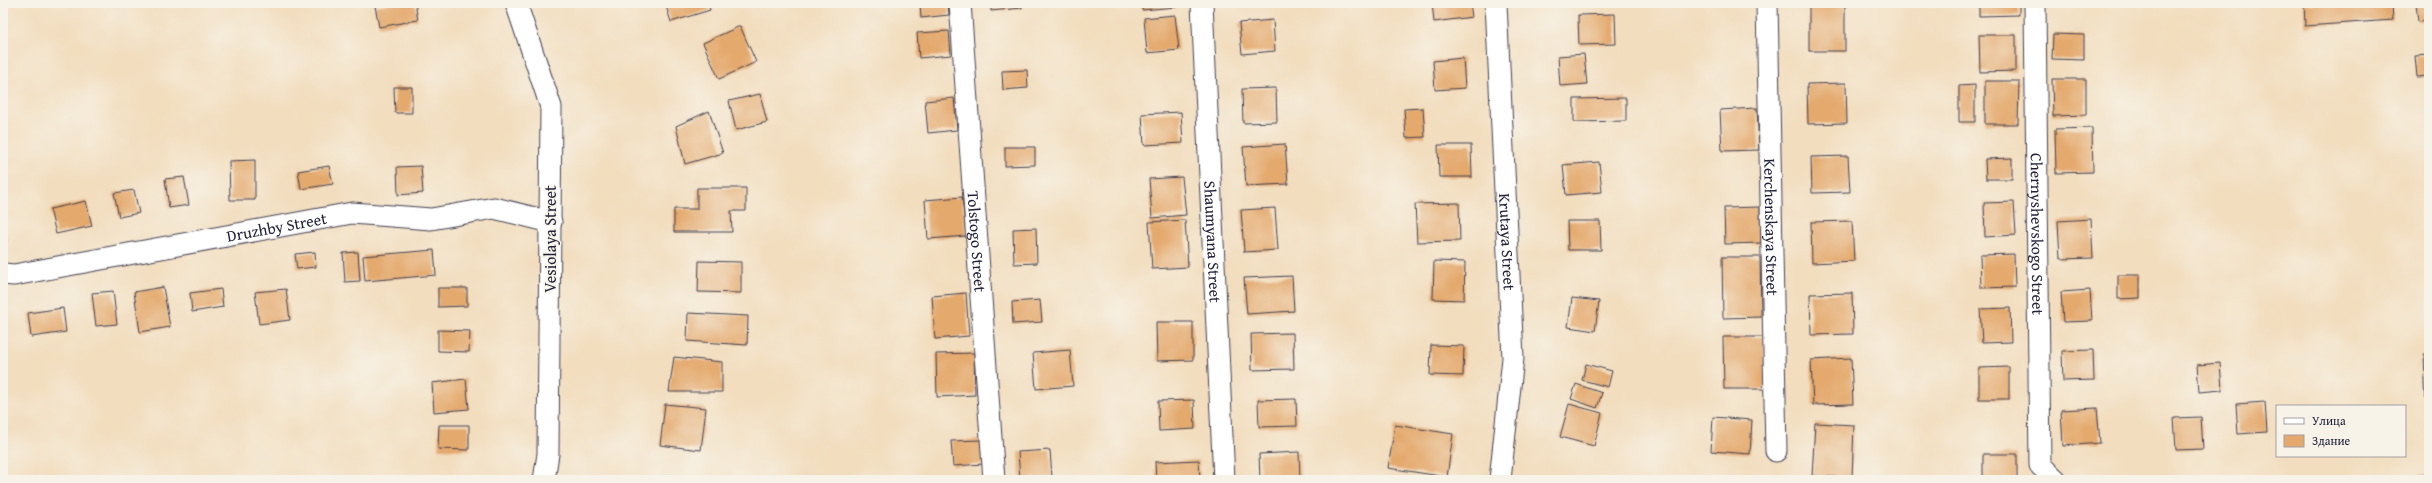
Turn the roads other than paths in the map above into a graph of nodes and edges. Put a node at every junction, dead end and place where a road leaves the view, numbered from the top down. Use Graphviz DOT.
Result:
graph roads {
  1 [pos="516,3"];
  2 [pos="960,3"];
  3 [pos="1202,3"];
  4 [pos="1496,3"];
  5 [pos="1767,3"];
  6 [pos="2034,3"];
  7 [pos="551,222"];
  8 [pos="3,274"];
  9 [pos="1776,451"];
  10 [pos="544,480"];
  11 [pos="994,480"];
  12 [pos="1224,480"];
  13 [pos="1500,480"];
  14 [pos="2056,480"];
  1 -- 7 [label="street, Vesiolaya Street"];
  2 -- 11 [label="street, Tolstogo Street"];
  3 -- 12 [label="street, Shaumyana Street"];
  4 -- 13 [label="street, Krutaya Street"];
  5 -- 9 [label="street, Kerchenskaya Street"];
  6 -- 14 [label="street, Chernyshevskogo Street"];
  7 -- 8 [label="street, Druzhby Street"];
  7 -- 10 [label="street, Vesiolaya Street"];
}
